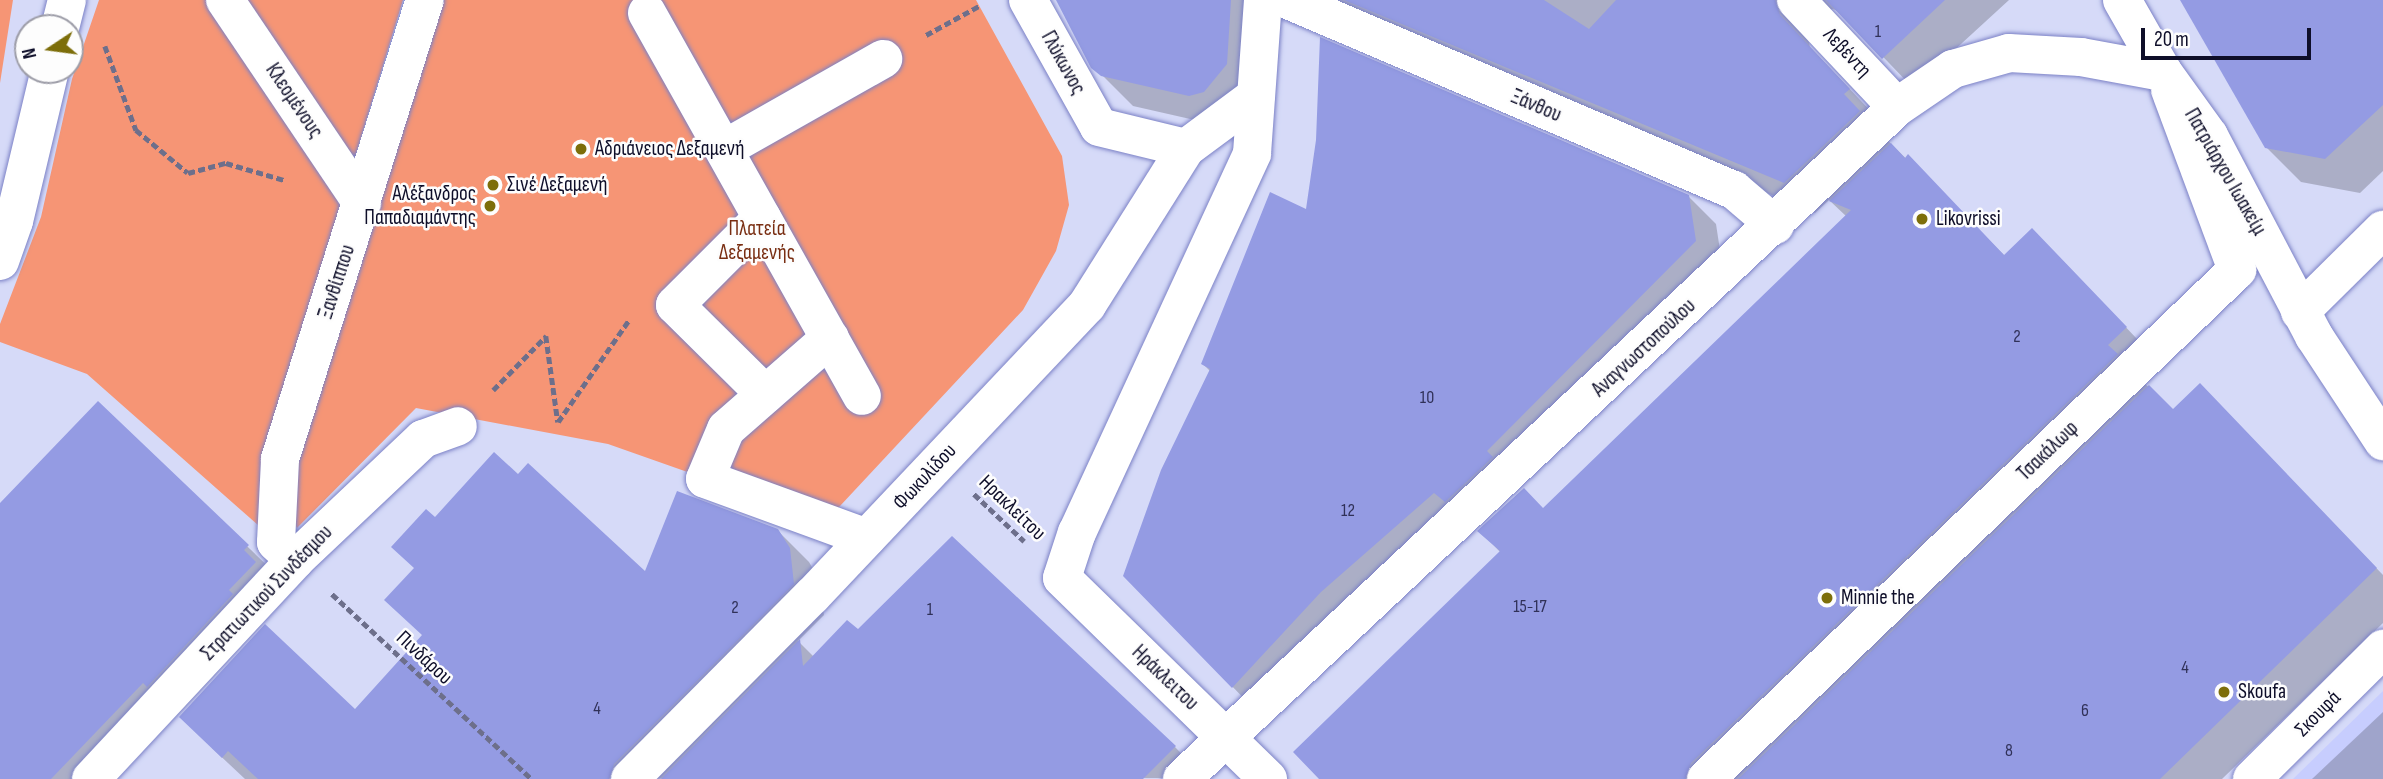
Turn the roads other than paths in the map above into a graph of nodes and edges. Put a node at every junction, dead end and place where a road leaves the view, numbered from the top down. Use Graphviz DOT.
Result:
graph roads {
  1 [pos="225,0"];
  2 [pos="425,0"];
  3 [pos="1028,0"];
  4 [pos="1263,0"];
  5 [pos="1288,0"];
  6 [pos="1796,0"];
  7 [pos="2122,0"];
  8 [pos="647,13"];
  9 [pos="883,59"];
  10 [pos="2163,72"];
  11 [pos="47,84"];
  12 [pos="1256,96"];
  13 [pos="1897,107"];
  14 [pos="1186,148"];
  15 [pos="724,149"];
  16 [pos="362,203"];
  17 [pos="762,218"];
  18 [pos="1775,225"];
  19 [pos="2383,230"];
  20 [pos="0,261"];
  21 [pos="2300,312"];
  22 [pos="831,338"];
  23 [pos="765,394"];
  24 [pos="862,396"];
  25 [pos="458,426"];
  26 [pos="2382,438"];
  27 [pos="867,538"];
  28 [pos="295,560"];
  29 [pos="2383,649"];
  30 [pos="1228,740"];
  31 [pos="92,779"];
  32 [pos="630,779"];
  33 [pos="1182,779"];
  34 [pos="1268,779"];
  35 [pos="1706,779"];
  36 [pos="2252,779"];
  1 -- 16 [label="street, Κλεομένους"];
  2 -- 16 [label="street, Ξανθίππου"];
  3 -- 14 [label="street, Γλύκωνος"];
  4 -- 12 [label="street"];
  5 -- 18 [label="street, Ξάνθου"];
  6 -- 13 [label="street, Λεβέντη"];
  7 -- 10 [label="street, Πατριάρχου Ιωακείμ"];
  8 -- 15 [label="street"];
  9 -- 15 [label="street"];
  10 -- 13 [label="street, Αναγνωστοπούλου"];
  10 -- 21 [label="street, Πατριάρχου Ιωακείμ"];
  10 -- 35 [label="street, Τσακάλωφ"];
  11 -- 20 [label="street"];
  12 -- 14 [label="street"];
  12 -- 30 [label="street, Ηράκλειτου"];
  13 -- 18 [label="street, Αναγνωστοπούλου"];
  14 -- 27 [label="street, Φωκυλίδου"];
  15 -- 17 [label="street"];
  16 -- 28 [label="street, Ξανθίππου"];
  17 -- 22 [label="street"];
  17 -- 23 [label="street"];
  18 -- 30 [label="street, Αναγνωστοπούλου"];
  19 -- 21 [label="street"];
  21 -- 26 [label="street, Πατριάρχου Ιωακείμ"];
  22 -- 23 [label="street"];
  22 -- 24 [label="street"];
  23 -- 27 [label="street"];
  25 -- 28 [label="street, Στρατιωτικού Συνδέσμου"];
  27 -- 32 [label="street, Φωκυλίδου"];
  28 -- 31 [label="street, Στρατιωτικού Συνδέσμου"];
  29 -- 36 [label="street, Σκουφά"];
  30 -- 33 [label="street, Αναγνωστοπούλου"];
  30 -- 34 [label="street, Ηράκλειτου"];
}
